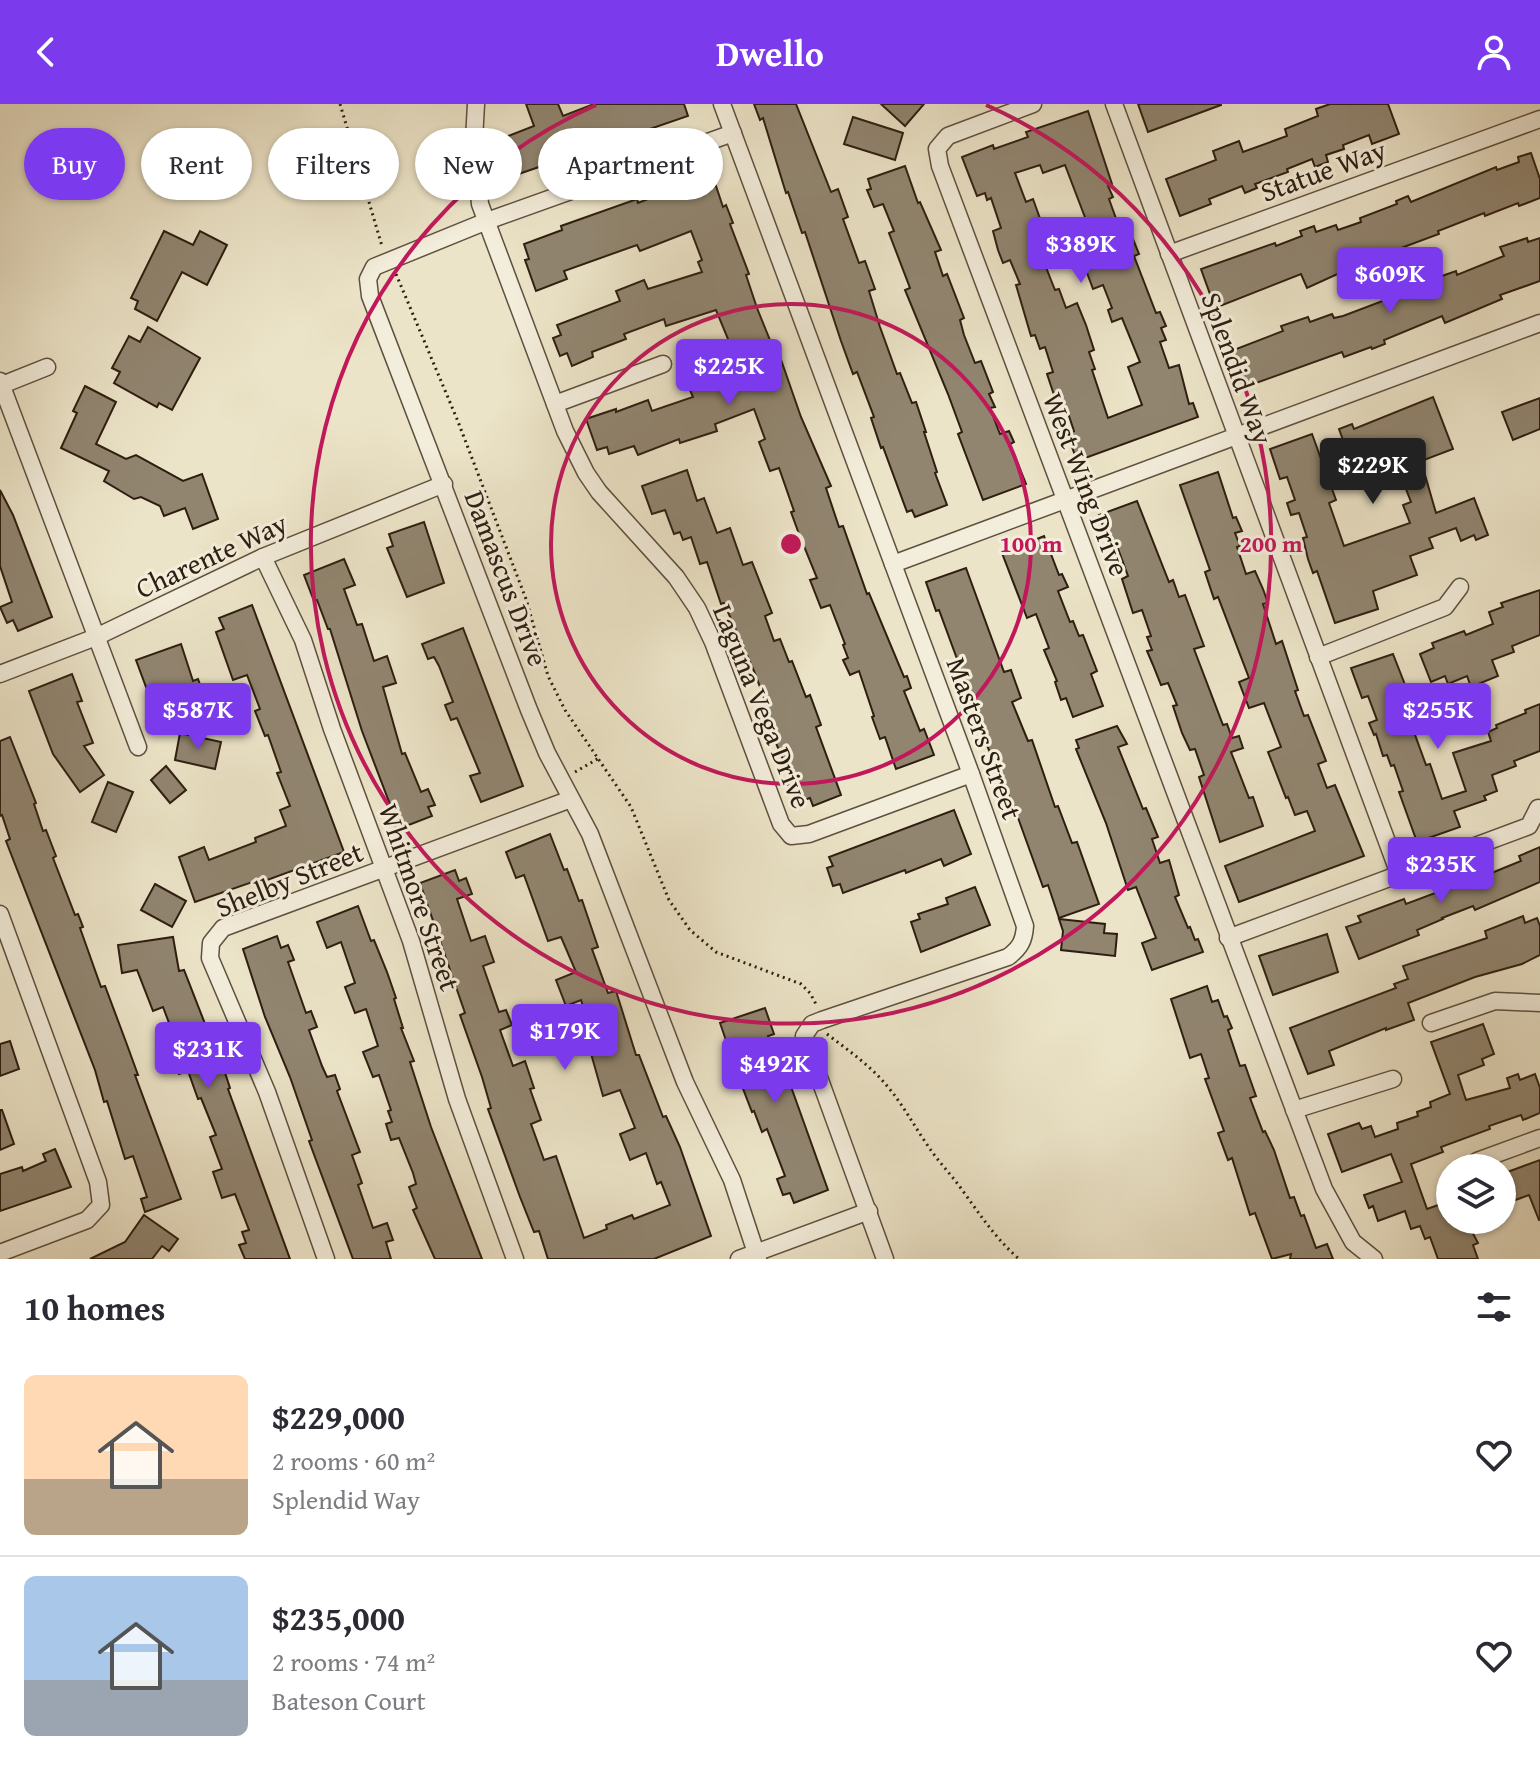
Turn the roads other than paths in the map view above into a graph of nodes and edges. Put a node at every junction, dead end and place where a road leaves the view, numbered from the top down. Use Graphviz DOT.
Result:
graph roads {
  1 [pos="476,104"];
  2 [pos="722,104"];
  3 [pos="1033,104"];
  4 [pos="1114,104"];
  5 [pos="1540,119"];
  6 [pos="733,133"];
  7 [pos="487,221"];
  8 [pos="1169,254"];
  9 [pos="1540,323"];
  10 [pos="663,364"];
  11 [pos="47,367"];
  12 [pos="1,383"];
  13 [pos="555,404"];
  14 [pos="1235,436"];
  15 [pos="444,484"];
  16 [pos="1066,499"];
  17 [pos="263,557"];
  18 [pos="893,564"];
  19 [pos="1460,587"];
  20 [pos="96,637"];
  21 [pos="1318,657"];
  22 [pos="0,674"];
  23 [pos="138,747"];
  24 [pos="971,774"];
  25 [pos="571,799"];
  26 [pos="1538,808"];
  27 [pos="384,868"];
  28 [pos="1399,874"];
  29 [pos="0,914"];
  30 [pos="1228,938"];
  31 [pos="1540,1003"];
  32 [pos="1431,1023"];
  33 [pos="1393,1079"];
  34 [pos="1294,1110"];
  35 [pos="1540,1138"];
  36 [pos="1496,1154"];
  37 [pos="869,1211"];
  38 [pos="0,1253"];
  39 [pos="757,1256"];
  40 [pos="326,1259"];
  41 [pos="515,1259"];
  42 [pos="739,1259"];
  43 [pos="885,1259"];
  44 [pos="1374,1259"];
  1 -- 7 [label="street, Laguna Vega Drive"];
  2 -- 6 [label="street, Masters Street"];
  3 -- 16 [label="street, West Wing Drive"];
  4 -- 8 [label="street, Splendid Way"];
  5 -- 8 [label="street, Statue Way"];
  6 -- 7 [label="street, Damascus Drive"];
  6 -- 18 [label="street, Masters Street"];
  7 -- 13 [label="street, Laguna Vega Drive"];
  7 -- 15 [label="street, Damascus Drive"];
  8 -- 14 [label="street, Splendid Way"];
  9 -- 14 [label="street"];
  10 -- 13 [label="street"];
  11 -- 12 [label="street"];
  12 -- 20 [label="street"];
  13 -- 24 [label="street, Laguna Vega Drive"];
  14 -- 16 [label="street"];
  14 -- 21 [label="street, Splendid Way"];
  15 -- 17 [label="street, Charente Way"];
  15 -- 25 [label="street, Damascus Drive"];
  16 -- 18 [label="street"];
  16 -- 30 [label="street, West Wing Drive"];
  17 -- 20 [label="street, Charente Way"];
  17 -- 27 [label="street, Whitmore Street"];
  18 -- 24 [label="street, Masters Street"];
  19 -- 21 [label="street"];
  20 -- 22 [label="street, Charente Way"];
  20 -- 23 [label="street"];
  21 -- 28 [label="street, Splendid Way"];
  24 -- 37 [label="street, Masters Street"];
  25 -- 27 [label="street, Shelby Street"];
  25 -- 39 [label="street, Damascus Drive"];
  26 -- 28 [label="street"];
  27 -- 40 [label="street, Shelby Street"];
  27 -- 41 [label="street, Whitmore Street"];
  28 -- 30 [label="street"];
  29 -- 38 [label="street"];
  30 -- 34 [label="street, West Wing Drive"];
  31 -- 32 [label="street"];
  33 -- 34 [label="street"];
  34 -- 44 [label="street, West Wing Drive"];
  35 -- 36 [label="street"];
  37 -- 39 [label="street"];
  37 -- 43 [label="street, Masters Street"];
  39 -- 42 [label="street"];
}
